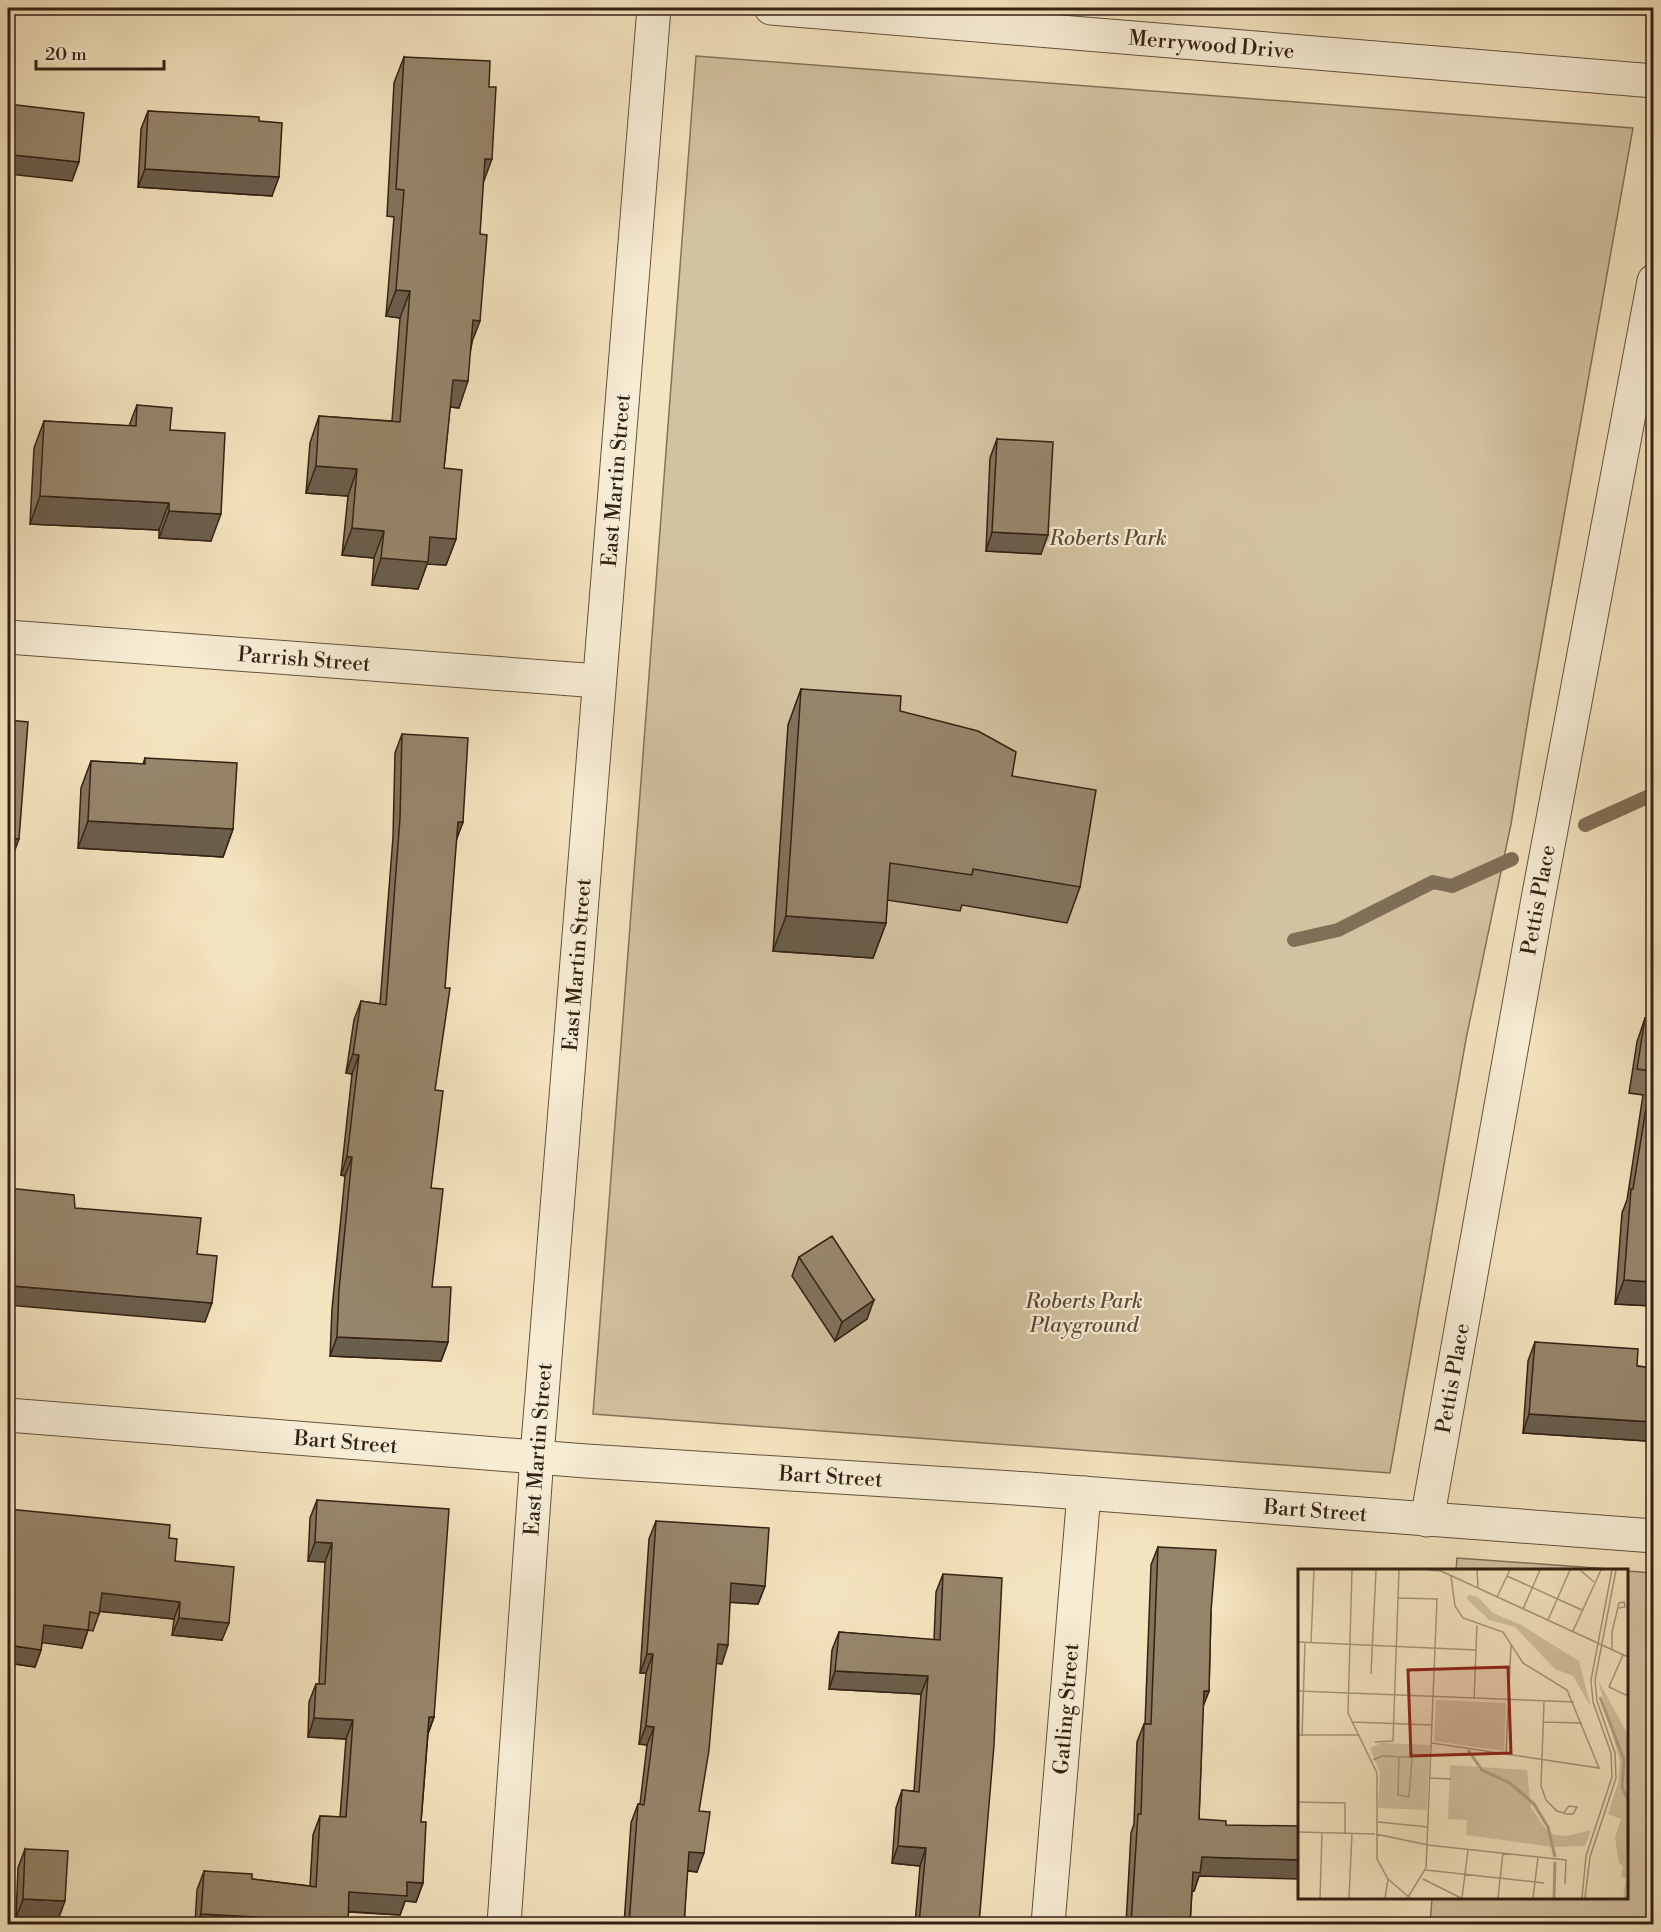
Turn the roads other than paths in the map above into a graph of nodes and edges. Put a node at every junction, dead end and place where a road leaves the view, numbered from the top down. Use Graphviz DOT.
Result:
graph roads {
  1 [pos="654,8"];
  2 [pos="771,8"];
  3 [pos="1653,81"];
  4 [pos="1653,280"];
  5 [pos="8,637"];
  6 [pos="599,681"];
  7 [pos="8,1415"];
  8 [pos="537,1456"];
  9 [pos="1084,1493"];
  10 [pos="1427,1520"];
  11 [pos="1653,1536"];
  12 [pos="504,1924"];
  13 [pos="1048,1924"];
  1 -- 6 [label="street, East Martin Street"];
  2 -- 3 [label="street, Merrywood Drive"];
  4 -- 10 [label="street, Pettis Place"];
  5 -- 6 [label="street, Parrish Street"];
  6 -- 8 [label="street, East Martin Street"];
  7 -- 8 [label="street, Bart Street"];
  8 -- 9 [label="street, Bart Street"];
  8 -- 12 [label="street, East Martin Street"];
  9 -- 10 [label="street, Bart Street"];
  9 -- 13 [label="street, Gatling Street"];
  10 -- 11 [label="street, Bart Street"];
}
